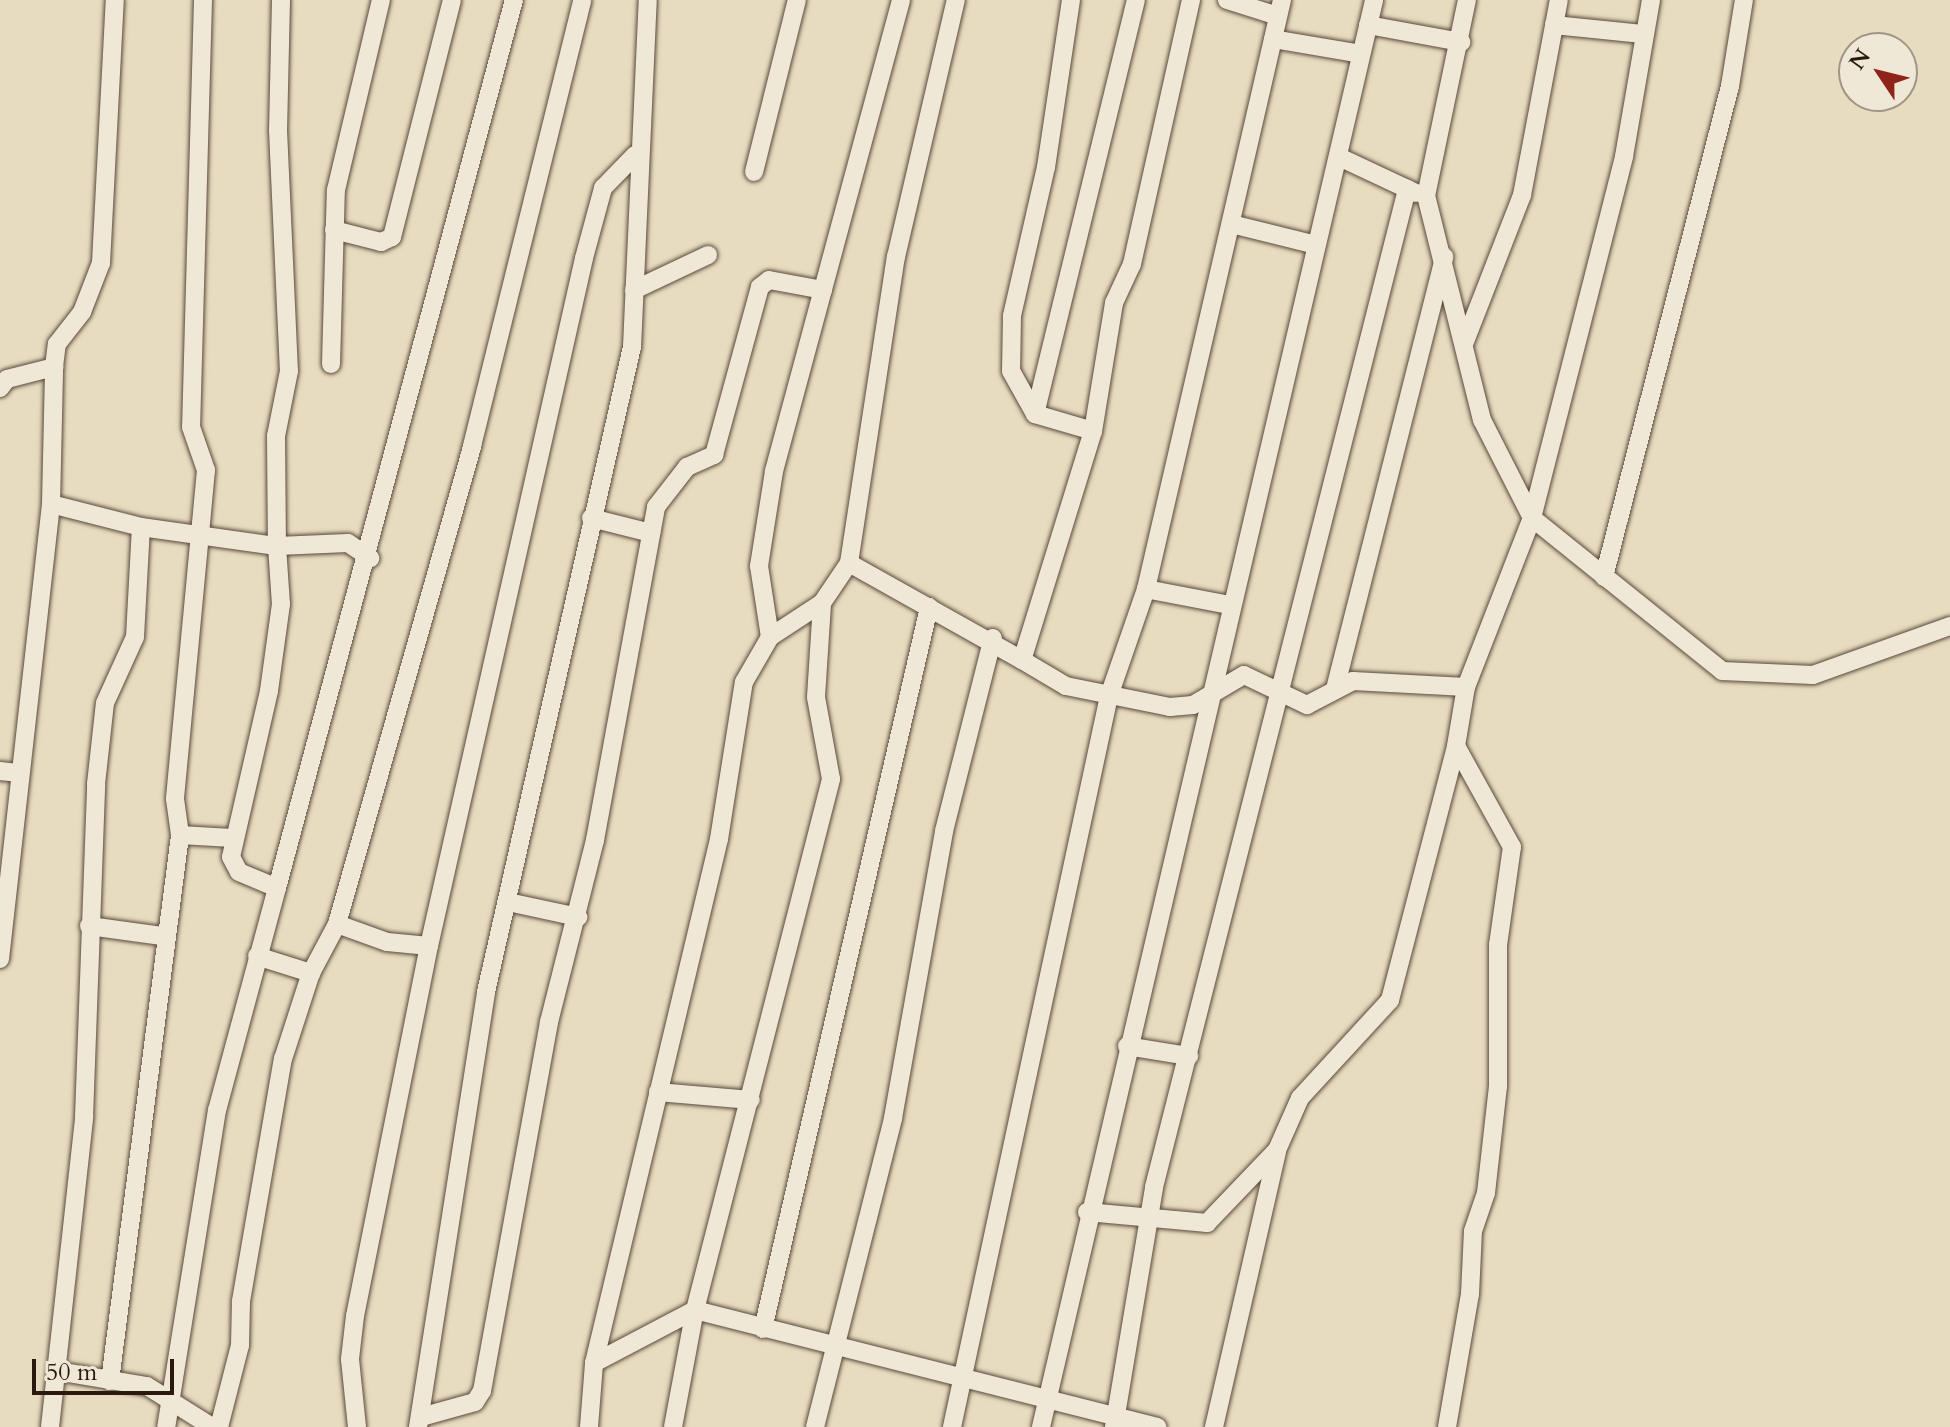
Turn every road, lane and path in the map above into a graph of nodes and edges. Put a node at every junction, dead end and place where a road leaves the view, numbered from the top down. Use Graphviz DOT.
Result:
graph roads {
  1 [pos="115,0"];
  2 [pos="203,0"];
  3 [pos="281,0"];
  4 [pos="381,0"];
  5 [pos="452,0"];
  6 [pos="514,0"];
  7 [pos="582,0"];
  8 [pos="648,0"];
  9 [pos="797,0"];
  10 [pos="901,0"];
  11 [pos="956,0"];
  12 [pos="1071,0"];
  13 [pos="1136,0"];
  14 [pos="1191,0"];
  15 [pos="1227,0"];
  16 [pos="1374,0"];
  17 [pos="1467,0"];
  18 [pos="1559,0"];
  19 [pos="1651,0"];
  20 [pos="1744,0"];
  21 [pos="1280,8"];
  22 [pos="1368,25"];
  23 [pos="1554,25"];
  24 [pos="1643,34"];
  25 [pos="1273,39"];
  26 [pos="1461,42"];
  27 [pos="1361,54"];
  28 [pos="635,155"];
  29 [pos="1339,157"];
  30 [pos="754,172"];
  31 [pos="1407,189"];
  32 [pos="1426,196"];
  33 [pos="1231,224"];
  34 [pos="334,230"];
  35 [pos="1312,244"];
  36 [pos="1445,254"];
  37 [pos="708,255"];
  38 [pos="634,290"];
  39 [pos="823,290"];
  40 [pos="1464,344"];
  41 [pos="331,364"];
  42 [pos="54,367"];
  43 [pos="0,388"];
  44 [pos="1035,414"];
  45 [pos="1093,431"];
  46 [pos="51,504"];
  47 [pos="591,518"];
  48 [pos="1532,518"];
  49 [pos="141,527"];
  50 [pos="651,533"];
  51 [pos="200,537"];
  52 [pos="277,546"];
  53 [pos="370,558"];
  54 [pos="849,563"];
  55 [pos="1604,577"];
  56 [pos="1146,589"];
  57 [pos="822,603"];
  58 [pos="1230,605"];
  59 [pos="929,607"];
  60 [pos="1950,626"];
  61 [pos="770,637"];
  62 [pos="993,638"];
  63 [pos="1022,660"];
  64 [pos="1277,685"];
  65 [pos="1466,687"];
  66 [pos="1335,689"];
  67 [pos="1109,696"];
  68 [pos="1206,698"];
  69 [pos="1456,746"];
  70 [pos="0,771"];
  71 [pos="20,773"];
  72 [pos="180,835"];
  73 [pos="232,838"];
  74 [pos="277,888"];
  75 [pos="508,902"];
  76 [pos="578,917"];
  77 [pos="337,924"];
  78 [pos="89,926"];
  79 [pos="162,936"];
  80 [pos="429,946"];
  81 [pos="257,956"];
  82 [pos="0,959"];
  83 [pos="311,973"];
  84 [pos="1127,1046"];
  85 [pos="1189,1056"];
  86 [pos="658,1092"];
  87 [pos="751,1100"];
  88 [pos="1277,1150"];
  89 [pos="1087,1212"];
  90 [pos="1148,1216"];
  91 [pos="695,1310"];
  92 [pos="763,1329"];
  93 [pos="834,1346"];
  94 [pos="594,1363"];
  95 [pos="57,1371"];
  96 [pos="964,1377"];
  97 [pos="110,1381"];
  98 [pos="171,1396"];
  99 [pos="1046,1400"];
  100 [pos="419,1422"];
  101 [pos="1115,1423"];
  102 [pos="50,1427"];
  103 [pos="166,1427"];
  104 [pos="212,1427"];
  105 [pos="219,1427"];
  106 [pos="357,1427"];
  107 [pos="589,1427"];
  108 [pos="673,1427"];
  109 [pos="815,1427"];
  110 [pos="952,1427"];
  111 [pos="1041,1427"];
  112 [pos="1157,1427"];
  113 [pos="1214,1427"];
  114 [pos="1447,1427"];
  1 -- 42 [label="street"];
  2 -- 51 [label="street"];
  3 -- 52 [label="street"];
  4 -- 34 [label="street"];
  5 -- 34 [label="street"];
  6 -- 53 [label="street"];
  7 -- 77 [label="street"];
  8 -- 28 [label="street"];
  9 -- 30 [label="street"];
  10 -- 39 [label="street"];
  11 -- 54 [label="street"];
  12 -- 44 [label="street"];
  13 -- 44 [label="street"];
  14 -- 45 [label="street"];
  15 -- 21 [label="street"];
  16 -- 22 [label="street"];
  17 -- 26 [label="street"];
  18 -- 23 [label="street"];
  19 -- 24 [label="street"];
  20 -- 55 [label="street"];
  21 -- 25 [label="street"];
  22 -- 26 [label="street"];
  22 -- 27 [label="street"];
  23 -- 24 [label="street"];
  23 -- 40 [label="street"];
  24 -- 48 [label="street"];
  25 -- 27 [label="street"];
  25 -- 33 [label="street"];
  26 -- 32 [label="street"];
  27 -- 29 [label="street"];
  28 -- 38 [label="street"];
  28 -- 80 [label="street"];
  29 -- 31 [label="street"];
  29 -- 35 [label="street"];
  31 -- 32 [label="street"];
  31 -- 64 [label="street"];
  32 -- 36 [label="street"];
  33 -- 35 [label="street"];
  33 -- 56 [label="street"];
  34 -- 41 [label="street"];
  35 -- 58 [label="street"];
  36 -- 40 [label="street"];
  36 -- 66 [label="street"];
  37 -- 38 [label="street"];
  38 -- 47 [label="street"];
  39 -- 50 [label="street"];
  39 -- 61 [label="street"];
  40 -- 48 [label="street"];
  42 -- 43 [label="street"];
  42 -- 46 [label="street"];
  44 -- 45 [label="street"];
  45 -- 63 [label="street"];
  46 -- 49 [label="street"];
  46 -- 71 [label="street"];
  47 -- 50 [label="street"];
  47 -- 75 [label="street"];
  48 -- 55 [label="street"];
  48 -- 65 [label="street"];
  49 -- 51 [label="street"];
  49 -- 78 [label="street"];
  50 -- 76 [label="street"];
  51 -- 52 [label="street"];
  51 -- 72 [label="street"];
  52 -- 53 [label="street"];
  52 -- 73 [label="street"];
  53 -- 74 [label="street"];
  54 -- 57 [label="street"];
  54 -- 59 [label="street"];
  55 -- 60 [label="street"];
  56 -- 58 [label="street"];
  56 -- 67 [label="street"];
  57 -- 61 [label="street"];
  57 -- 87 [label="street"];
  58 -- 68 [label="street"];
  59 -- 62 [label="street"];
  59 -- 92 [label="street"];
  61 -- 86 [label="street"];
  62 -- 63 [label="street"];
  62 -- 93 [label="street"];
  63 -- 67 [label="street"];
  64 -- 66 [label="street"];
  64 -- 68 [label="street"];
  64 -- 85 [label="street"];
  65 -- 66 [label="street"];
  65 -- 69 [label="street"];
  67 -- 68 [label="street"];
  67 -- 96 [label="street"];
  68 -- 84 [label="street"];
  69 -- 88 [label="street"];
  69 -- 114 [label="street"];
  70 -- 71 [label="street"];
  71 -- 82 [label="street"];
  72 -- 73 [label="street"];
  72 -- 79 [label="street"];
  73 -- 74 [label="street"];
  74 -- 81 [label="street"];
  75 -- 76 [label="street"];
  75 -- 100 [label="street"];
  76 -- 100 [label="street"];
  77 -- 80 [label="street"];
  77 -- 83 [label="street"];
  78 -- 79 [label="street"];
  78 -- 95 [label="street"];
  79 -- 97 [label="street"];
  80 -- 106 [label="street"];
  81 -- 83 [label="street"];
  81 -- 98 [label="street"];
  83 -- 105 [label="street"];
  84 -- 85 [label="street"];
  84 -- 89 [label="street"];
  85 -- 90 [label="street"];
  86 -- 87 [label="street"];
  86 -- 94 [label="street"];
  87 -- 91 [label="street"];
  88 -- 90 [label="street"];
  88 -- 113 [label="street"];
  89 -- 90 [label="street"];
  89 -- 99 [label="street"];
  90 -- 101 [label="street"];
  91 -- 92 [label="street"];
  91 -- 94 [label="street"];
  91 -- 108 [label="street"];
  92 -- 93 [label="street"];
  93 -- 96 [label="street"];
  93 -- 109 [label="street"];
  94 -- 107 [label="street"];
  95 -- 97 [label="street"];
  95 -- 102 [label="street"];
  96 -- 99 [label="street"];
  96 -- 110 [label="street"];
  97 -- 98 [label="street"];
  98 -- 103 [label="street"];
  98 -- 104 [label="street"];
  99 -- 101 [label="street"];
  99 -- 111 [label="street"];
  101 -- 112 [label="street"];
}
